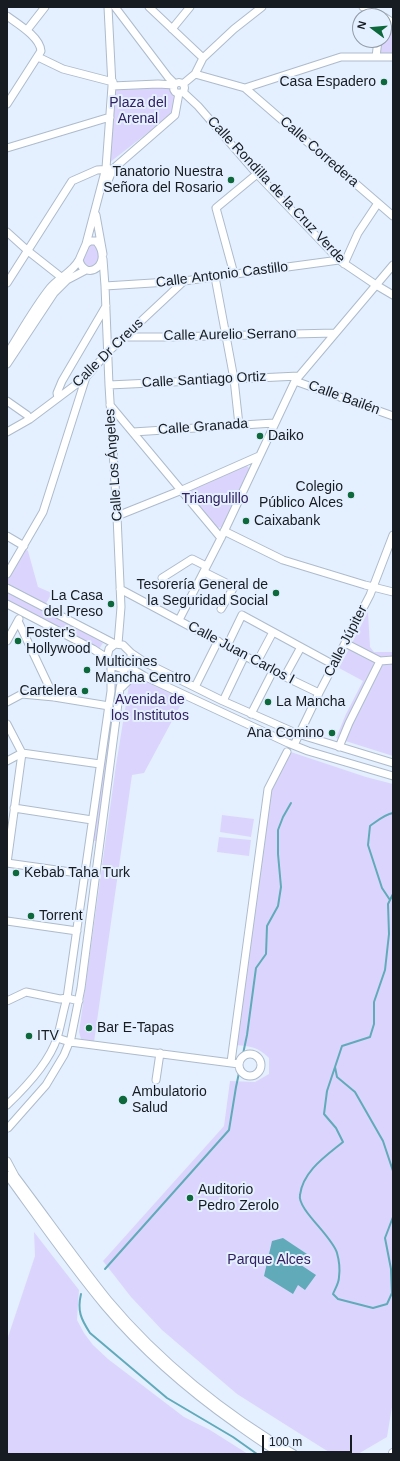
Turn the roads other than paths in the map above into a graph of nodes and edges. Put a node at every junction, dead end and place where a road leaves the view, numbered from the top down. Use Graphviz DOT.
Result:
graph roads {
  1 [pos="45,7"];
  2 [pos="108,7"];
  3 [pos="115,7"];
  4 [pos="149,7"];
  5 [pos="190,7"];
  6 [pos="262,7"];
  7 [pos="7,16"];
  8 [pos="172,29"];
  9 [pos="27,30"];
  10 [pos="377,48"];
  11 [pos="38,57"];
  12 [pos="393,57"];
  13 [pos="203,58"];
  14 [pos="376,58"];
  15 [pos="195,74"];
  16 [pos="168,77"];
  17 [pos="113,84"];
  18 [pos="158,84"];
  19 [pos="174,84"];
  20 [pos="183,84"];
  21 [pos="245,88"];
  22 [pos="181,92"];
  23 [pos="7,104"];
  24 [pos="110,117"];
  25 [pos="7,148"];
  26 [pos="110,169"];
  27 [pos="257,174"];
  28 [pos="378,203"];
  29 [pos="393,216"];
  30 [pos="7,232"];
  31 [pos="86,244"];
  32 [pos="28,251"];
  33 [pos="103,257"];
  34 [pos="79,260"];
  35 [pos="342,262"];
  36 [pos="393,265"];
  37 [pos="88,270"];
  38 [pos="234,274"];
  39 [pos="61,277"];
  40 [pos="214,277"];
  41 [pos="184,281"];
  42 [pos="7,283"];
  43 [pos="376,285"];
  44 [pos="105,286"];
  45 [pos="393,295"];
  46 [pos="106,306"];
  47 [pos="335,333"];
  48 [pos="225,335"];
  49 [pos="124,337"];
  50 [pos="107,353"];
  51 [pos="7,354"];
  52 [pos="7,364"];
  53 [pos="86,377"];
  54 [pos="297,378"];
  55 [pos="234,379"];
  56 [pos="108,385"];
  57 [pos="58,398"];
  58 [pos="7,401"];
  59 [pos="110,405"];
  60 [pos="393,416"];
  61 [pos="30,419"];
  62 [pos="274,423"];
  63 [pos="239,425"];
  64 [pos="7,432"];
  65 [pos="133,432"];
  66 [pos="259,456"];
  67 [pos="182,490"];
  68 [pos="117,516"];
  69 [pos="222,535"];
  70 [pos="393,535"];
  71 [pos="7,536"];
  72 [pos="24,546"];
  73 [pos="205,569"];
  74 [pos="7,574"];
  75 [pos="162,578"];
  76 [pos="373,587"];
  77 [pos="7,588"];
  78 [pos="120,589"];
  79 [pos="393,592"];
  80 [pos="7,604"];
  81 [pos="221,609"];
  82 [pos="23,612"];
  83 [pos="179,620"];
  84 [pos="18,621"];
  85 [pos="273,632"];
  86 [pos="7,641"];
  87 [pos="218,641"];
  88 [pos="345,643"];
  89 [pos="116,644"];
  90 [pos="227,646"];
  91 [pos="301,647"];
  92 [pos="131,653"];
  93 [pos="244,656"];
  94 [pos="107,658"];
  95 [pos="393,660"];
  96 [pos="380,661"];
  97 [pos="257,662"];
  98 [pos="111,665"];
  99 [pos="334,665"];
  100 [pos="126,667"];
  101 [pos="273,671"];
  102 [pos="144,676"];
  103 [pos="285,676"];
  104 [pos="195,687"];
  105 [pos="120,688"];
  106 [pos="319,693"];
  107 [pos="54,697"];
  108 [pos="223,701"];
  109 [pos="7,702"];
  110 [pos="109,706"];
  111 [pos="251,714"];
  112 [pos="7,724"];
  113 [pos="298,734"];
  114 [pos="294,745"];
  115 [pos="339,747"];
  116 [pos="287,752"];
  117 [pos="22,754"];
  118 [pos="7,761"];
  119 [pos="393,763"];
  120 [pos="100,764"];
  121 [pos="393,776"];
  122 [pos="14,808"];
  123 [pos="10,819"];
  124 [pos="92,820"];
  125 [pos="90,840"];
  126 [pos="101,842"];
  127 [pos="7,863"];
  128 [pos="85,874"];
  129 [pos="7,921"];
  130 [pos="77,931"];
  131 [pos="67,998"];
  132 [pos="7,1001"];
  133 [pos="79,1001"];
  134 [pos="57,1038"];
  135 [pos="70,1042"];
  136 [pos="160,1053"];
  137 [pos="156,1080"];
  138 [pos="7,1105"];
  139 [pos="7,1130"];
  140 [pos="7,1161"];
  141 [pos="7,1175"];
  142 [pos="281,1454"];
  143 [pos="294,1454"];
  1 -- 9 [label="street"];
  2 -- 17 [label="street"];
  3 -- 16 [label="street"];
  4 -- 8 [label="street"];
  5 -- 8 [label="street"];
  6 -- 13 [label="street"];
  7 -- 9 [label="street"];
  8 -- 13 [label="street"];
  9 -- 11 [label="street"];
  10 -- 14 [label="street"];
  11 -- 17 [label="street"];
  11 -- 23 [label="street"];
  12 -- 14 [label="street"];
  13 -- 15 [label="street"];
  14 -- 21 [label="street"];
  15 -- 20 [label="street"];
  15 -- 21 [label="street"];
  16 -- 18 [label="street"];
  16 -- 19 [label="street"];
  17 -- 18 [label="street"];
  17 -- 24 [label="street"];
  18 -- 19 [label="street"];
  19 -- 20 [label="street"];
  19 -- 22 [label="street"];
  20 -- 22 [label="street"];
  21 -- 28 [label="street, Calle Corredera"];
  22 -- 26 [label="street"];
  22 -- 27 [label="street, Calle Rondilla de la Cruz Verde"];
  24 -- 25 [label="street"];
  24 -- 26 [label="street"];
  26 -- 31 [label="street"];
  26 -- 32 [label="street"];
  26 -- 33 [label="street, Calle Los Ángeles"];
  27 -- 35 [label="street, Calle Rondilla de la Cruz Verde"];
  27 -- 38 [label="street"];
  28 -- 29 [label="street, Calle Corredera"];
  28 -- 35 [label="street"];
  30 -- 32 [label="street"];
  31 -- 33 [label="street"];
  31 -- 34 [label="street"];
  32 -- 39 [label="street"];
  32 -- 42 [label="street"];
  33 -- 37 [label="street"];
  33 -- 44 [label="street, Calle Los Ángeles"];
  34 -- 37 [label="street"];
  34 -- 39 [label="street"];
  35 -- 38 [label="street, Calle Antonio Castillo"];
  35 -- 43 [label="street, Calle Rondilla de la Cruz Verde"];
  36 -- 43 [label="street"];
  37 -- 44 [label="street"];
  37 -- 52 [label="street"];
  38 -- 40 [label="street, Calle Antonio Castillo"];
  39 -- 51 [label="street"];
  40 -- 41 [label="street, Calle Antonio Castillo"];
  40 -- 48 [label="street"];
  41 -- 44 [label="street, Calle Antonio Castillo"];
  41 -- 49 [label="street, Calle Dr Creus"];
  43 -- 45 [label="street, Calle Rondilla de la Cruz Verde"];
  43 -- 47 [label="street"];
  44 -- 46 [label="street, Calle Los Ángeles"];
  46 -- 50 [label="street, Calle Los Ángeles"];
  46 -- 57 [label="street"];
  47 -- 48 [label="street, Calle Aurelio Serrano"];
  47 -- 54 [label="street"];
  48 -- 49 [label="street, Calle Aurelio Serrano"];
  48 -- 55 [label="street"];
  49 -- 50 [label="street, Calle Dr Creus"];
  50 -- 53 [label="street, Calle Dr Creus"];
  50 -- 56 [label="street, Calle Los Ángeles"];
  53 -- 57 [label="street, Calle Dr Creus"];
  53 -- 72 [label="street"];
  54 -- 55 [label="street, Calle Santiago Ortiz"];
  54 -- 60 [label="street, Calle Bailén"];
  54 -- 62 [label="street"];
  55 -- 56 [label="street, Calle Santiago Ortiz"];
  55 -- 63 [label="street"];
  56 -- 59 [label="street, Calle Los Ángeles"];
  57 -- 61 [label="street, Calle Dr Creus"];
  58 -- 61 [label="street"];
  59 -- 65 [label="street"];
  59 -- 68 [label="street, Calle Los Ángeles"];
  61 -- 64 [label="street, Calle Dr Creus"];
  62 -- 63 [label="street, Calle Granada"];
  62 -- 66 [label="street"];
  63 -- 65 [label="street, Calle Granada"];
  65 -- 67 [label="street"];
  66 -- 67 [label="street"];
  66 -- 69 [label="street"];
  67 -- 68 [label="street"];
  67 -- 69 [label="street"];
  68 -- 78 [label="street, Calle Los Ángeles"];
  69 -- 73 [label="street"];
  69 -- 76 [label="street"];
  70 -- 76 [label="street, Calle Júpiter"];
  71 -- 72 [label="street"];
  72 -- 74 [label="street"];
  73 -- 75 [label="street"];
  73 -- 81 [label="street"];
  73 -- 83 [label="street"];
  76 -- 79 [label="street"];
  76 -- 88 [label="street, Calle Júpiter"];
  77 -- 89 [label="street"];
  78 -- 83 [label="street, Calle Juan Carlos I"];
  78 -- 89 [label="street, Calle Los Ángeles"];
  80 -- 82 [label="street"];
  82 -- 84 [label="street"];
  82 -- 94 [label="street"];
  83 -- 87 [label="street, Calle Juan Carlos I"];
  84 -- 86 [label="street"];
  84 -- 107 [label="street"];
  85 -- 90 [label="street"];
  85 -- 91 [label="street"];
  85 -- 97 [label="street"];
  87 -- 90 [label="street, Calle Juan Carlos I"];
  87 -- 104 [label="street"];
  88 -- 96 [label="street"];
  88 -- 99 [label="street, Calle Júpiter"];
  89 -- 92 [label="street"];
  89 -- 94 [label="street"];
  90 -- 93 [label="street, Calle Juan Carlos I"];
  91 -- 99 [label="street"];
  91 -- 103 [label="street"];
  92 -- 100 [label="street"];
  92 -- 104 [label="street"];
  93 -- 97 [label="street, Calle Juan Carlos I"];
  93 -- 108 [label="street"];
  94 -- 98 [label="street"];
  95 -- 96 [label="street"];
  96 -- 115 [label="street"];
  97 -- 101 [label="street, Calle Juan Carlos I"];
  98 -- 100 [label="street"];
  98 -- 110 [label="street"];
  99 -- 106 [label="street, Calle Júpiter"];
  100 -- 102 [label="street"];
  100 -- 105 [label="street"];
  101 -- 103 [label="street, Calle Juan Carlos I"];
  101 -- 111 [label="street"];
  102 -- 105 [label="street"];
  102 -- 114 [label="street"];
  103 -- 106 [label="street, Calle Juan Carlos I"];
  104 -- 108 [label="street"];
  105 -- 126 [label="street"];
  106 -- 113 [label="street, Calle Júpiter"];
  107 -- 109 [label="street"];
  107 -- 110 [label="street"];
  108 -- 111 [label="street"];
  110 -- 120 [label="street"];
  111 -- 113 [label="street"];
  112 -- 117 [label="street"];
  113 -- 114 [label="street, Calle Júpiter"];
  113 -- 115 [label="street"];
  114 -- 121 [label="street"];
  115 -- 119 [label="street"];
  116 -- 136 [label="street"];
  117 -- 118 [label="street"];
  117 -- 120 [label="street"];
  117 -- 122 [label="street"];
  120 -- 124 [label="street"];
  122 -- 123 [label="street"];
  122 -- 124 [label="street"];
  123 -- 127 [label="street"];
  124 -- 125 [label="street"];
  125 -- 126 [label="street"];
  125 -- 128 [label="street"];
  126 -- 133 [label="street"];
  127 -- 128 [label="street"];
  128 -- 130 [label="street"];
  129 -- 130 [label="street"];
  130 -- 131 [label="street"];
  131 -- 132 [label="street"];
  131 -- 133 [label="street"];
  131 -- 134 [label="street"];
  133 -- 135 [label="street"];
  134 -- 135 [label="street"];
  134 -- 138 [label="street"];
  135 -- 136 [label="street"];
  135 -- 139 [label="street"];
  136 -- 137 [label="street"];
  140 -- 143 [label="street"];
  141 -- 142 [label="street"];
}
